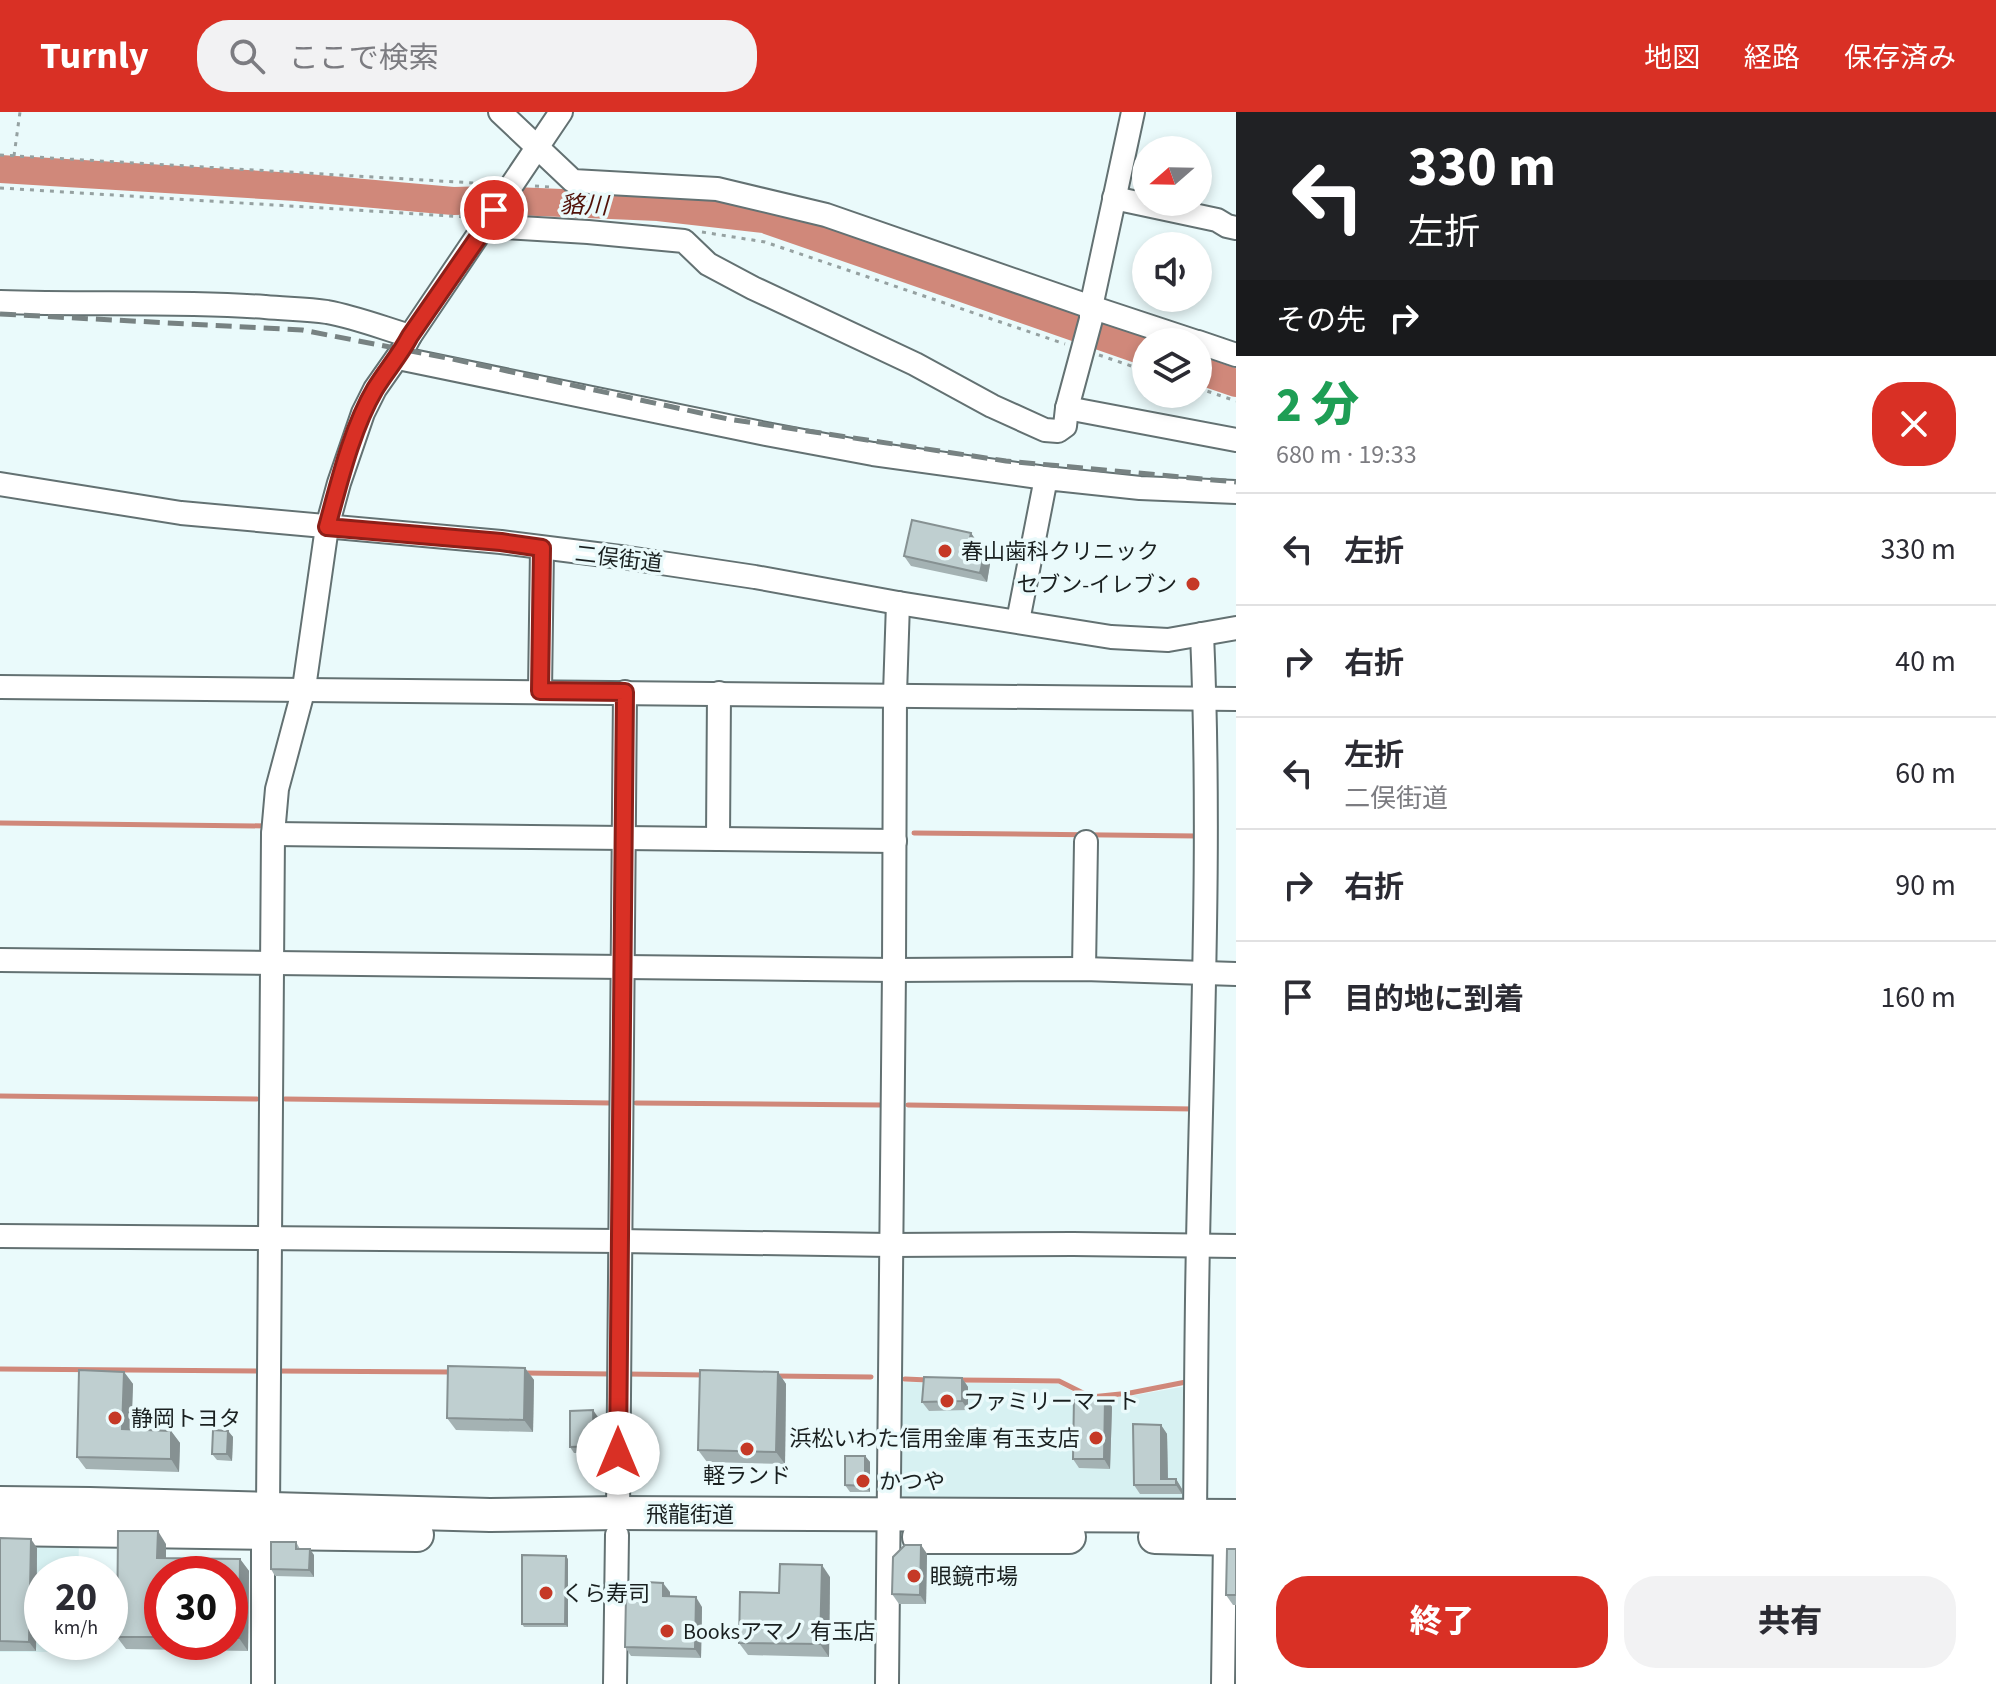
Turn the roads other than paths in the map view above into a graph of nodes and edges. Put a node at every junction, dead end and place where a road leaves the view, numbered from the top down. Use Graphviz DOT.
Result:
graph roads {
  1 [pos="500,112"];
  2 [pos="561,112"];
  3 [pos="1133,112"];
  4 [pos="537,147"];
  5 [pos="1114,198"];
  6 [pos="490,218"];
  7 [pos="1236,228"];
  8 [pos="0,302"];
  9 [pos="1091,313"];
  10 [pos="1146,328"];
  11 [pos="410,336"];
  12 [pos="1212,347"];
  13 [pos="1236,355"];
  14 [pos="398,358"];
  15 [pos="1067,408"];
  16 [pos="1236,440"];
  17 [pos="1046,478"];
  18 [pos="0,484"];
  19 [pos="1236,492"];
  20 [pos="327,527"];
  21 [pos="542,548"];
  22 [pos="898,603"];
  23 [pos="1018,621"];
  24 [pos="1236,628"];
  25 [pos="1202,634"];
  26 [pos="0,687"];
  27 [pos="304,688"];
  28 [pos="540,691"];
  29 [pos="625,692"];
  30 [pos="719,693"];
  31 [pos="895,694"];
  32 [pos="1205,699"];
  33 [pos="1236,699"];
  34 [pos="273,828"];
  35 [pos="718,833"];
  36 [pos="624,839"];
  37 [pos="895,841"];
  38 [pos="1086,842"];
  39 [pos="0,960"];
  40 [pos="271,963"];
  41 [pos="623,968"];
  42 [pos="1084,969"];
  43 [pos="894,970"];
  44 [pos="1205,974"];
  45 [pos="1236,974"];
  46 [pos="0,1236"];
  47 [pos="271,1239"];
  48 [pos="619,1241"];
  49 [pos="890,1245"];
  50 [pos="1198,1245"];
  51 [pos="1236,1246"];
  52 [pos="0,1503"];
  53 [pos="1195,1515"];
  54 [pos="266,1522"];
  55 [pos="617,1524"];
  56 [pos="888,1526"];
  57 [pos="0,1529"];
  58 [pos="1232,1531"];
  59 [pos="263,1684"];
  60 [pos="615,1684"];
  61 [pos="887,1684"];
  62 [pos="1223,1684"];
  1 -- 4 [label="street"];
  2 -- 4 [label="street"];
  3 -- 5 [label="street"];
  4 -- 6 [label="street"];
  4 -- 9 [label="street"];
  5 -- 7 [label="street"];
  5 -- 9 [label="street"];
  6 -- 11 [label="street"];
  6 -- 15 [label="street"];
  8 -- 11 [label="street"];
  9 -- 10 [label="street"];
  9 -- 15 [label="street"];
  11 -- 14 [label="street"];
  12 -- 13 [label="street"];
  14 -- 17 [label="street"];
  14 -- 20 [label="street"];
  15 -- 16 [label="street"];
  17 -- 19 [label="street"];
  17 -- 23 [label="street"];
  18 -- 20 [label="street, 二俣街道"];
  20 -- 21 [label="street, 二俣街道"];
  20 -- 27 [label="street"];
  21 -- 22 [label="street, 二俣街道"];
  21 -- 28 [label="street"];
  22 -- 23 [label="street, 二俣街道"];
  22 -- 31 [label="street"];
  23 -- 25 [label="street, 二俣街道"];
  24 -- 25 [label="street, 二俣街道"];
  25 -- 32 [label="street"];
  26 -- 27 [label="street"];
  27 -- 28 [label="street"];
  27 -- 34 [label="street"];
  28 -- 29 [label="street"];
  29 -- 30 [label="street"];
  29 -- 36 [label="street"];
  30 -- 31 [label="street"];
  30 -- 35 [label="street"];
  31 -- 32 [label="street"];
  31 -- 37 [label="street"];
  32 -- 33 [label="street"];
  32 -- 44 [label="street"];
  34 -- 36 [label="street"];
  34 -- 40 [label="street"];
  35 -- 36 [label="street"];
  35 -- 37 [label="street"];
  36 -- 41 [label="street"];
  37 -- 43 [label="street"];
  38 -- 42 [label="street"];
  39 -- 40 [label="street"];
  40 -- 41 [label="street"];
  40 -- 47 [label="street"];
  41 -- 43 [label="street"];
  41 -- 48 [label="street"];
  42 -- 43 [label="street"];
  42 -- 44 [label="street"];
  43 -- 49 [label="street"];
  44 -- 45 [label="street"];
  44 -- 50 [label="street"];
  46 -- 47 [label="street"];
  47 -- 48 [label="street"];
  47 -- 54 [label="street"];
  48 -- 49 [label="street"];
  48 -- 55 [label="street"];
  49 -- 50 [label="street"];
  49 -- 56 [label="street"];
  50 -- 51 [label="street"];
  50 -- 53 [label="street"];
  52 -- 54 [label="highway, 飛龍街道"];
  53 -- 56 [label="highway, 飛龍街道"];
  53 -- 58 [label="highway, 飛龍街道"];
  54 -- 55 [label="highway, 飛龍街道"];
  54 -- 57 [label="highway, 飛龍街道"];
  54 -- 59 [label="street"];
  55 -- 56 [label="highway, 飛龍街道"];
  55 -- 60 [label="street"];
  56 -- 58 [label="highway, 飛龍街道"];
  56 -- 61 [label="street"];
  58 -- 62 [label="street"];
}
